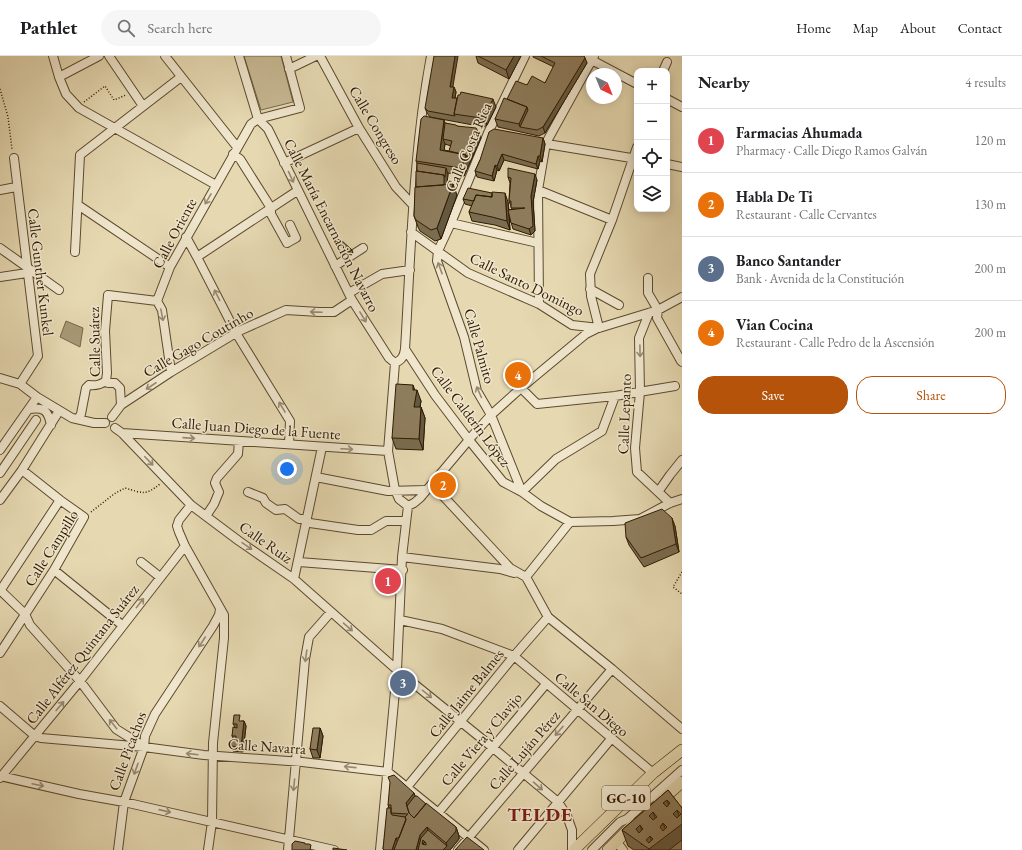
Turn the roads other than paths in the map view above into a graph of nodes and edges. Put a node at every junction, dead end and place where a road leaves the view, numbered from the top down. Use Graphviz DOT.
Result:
graph roads {
  1 [pos="53,56"];
  2 [pos="99,56"];
  3 [pos="109,56"];
  4 [pos="165,56"];
  5 [pos="239,56"];
  6 [pos="286,56"];
  7 [pos="316,56"];
  8 [pos="320,56"];
  9 [pos="431,56"];
  10 [pos="525,56"];
  11 [pos="584,56"];
  12 [pos="593,58"];
  13 [pos="667,62"];
  14 [pos="664,68"];
  15 [pos="289,69"];
  16 [pos="59,77"];
  17 [pos="181,77"];
  18 [pos="634,82"];
  19 [pos="670,101"];
  20 [pos="143,106"];
  21 [pos="682,107"];
  22 [pos="258,119"];
  23 [pos="115,128"];
  24 [pos="359,128"];
  25 [pos="531,141"];
  26 [pos="546,143"];
  27 [pos="235,151"];
  28 [pos="14,158"];
  29 [pos="634,159"];
  30 [pos="634,162"];
  31 [pos="284,164"];
  32 [pos="670,165"];
  33 [pos="682,167"];
  34 [pos="216,185"];
  35 [pos="16,187"];
  36 [pos="0,190"];
  37 [pos="538,190"];
  38 [pos="297,191"];
  39 [pos="78,205"];
  40 [pos="413,205"];
  41 [pos="272,208"];
  42 [pos="612,220"];
  43 [pos="451,223"];
  44 [pos="290,225"];
  45 [pos="411,232"];
  46 [pos="186,237"];
  47 [pos="538,243"];
  48 [pos="0,248"];
  49 [pos="363,248"];
  50 [pos="438,251"];
  51 [pos="75,252"];
  52 [pos="198,257"];
  53 [pos="170,266"];
  54 [pos="335,266"];
  55 [pos="27,270"];
  56 [pos="410,270"];
  57 [pos="0,276"];
  58 [pos="648,278"];
  59 [pos="590,289"];
  60 [pos="59,290"];
  61 [pos="350,297"];
  62 [pos="682,297"];
  63 [pos="157,301"];
  64 [pos="539,304"];
  65 [pos="619,305"];
  66 [pos="658,310"];
  67 [pos="649,314"];
  68 [pos="584,327"];
  69 [pos="598,328"];
  70 [pos="236,333"];
  71 [pos="575,344"];
  72 [pos="405,349"];
  73 [pos="682,362"];
  74 [pos="395,363"];
  75 [pos="171,372"];
  76 [pos="0,378"];
  77 [pos="106,381"];
  78 [pos="20,384"];
  79 [pos="675,386"];
  80 [pos="520,388"];
  81 [pos="640,392"];
  82 [pos="615,396"];
  83 [pos="37,397"];
  84 [pos="121,405"];
  85 [pos="29,409"];
  86 [pos="59,411"];
  87 [pos="491,416"];
  88 [pos="112,417"];
  89 [pos="36,420"];
  90 [pos="78,420"];
  91 [pos="105,423"];
  92 [pos="51,424"];
  93 [pos="115,428"];
  94 [pos="122,433"];
  95 [pos="469,440"];
  96 [pos="239,441"];
  97 [pos="289,444"];
  98 [pos="322,447"];
  99 [pos="0,450"];
  100 [pos="388,451"];
  101 [pos="682,460"];
  102 [pos="22,470"];
  103 [pos="0,473"];
  104 [pos="316,477"];
  105 [pos="432,484"];
  106 [pos="395,490"];
  107 [pos="425,490"];
  108 [pos="248,492"];
  109 [pos="522,492"];
  110 [pos="658,492"];
  111 [pos="682,499"];
  112 [pos="0,500"];
  113 [pos="60,500"];
  114 [pos="670,503"];
  115 [pos="191,505"];
  116 [pos="406,505"];
  117 [pos="206,516"];
  118 [pos="307,521"];
  119 [pos="405,521"];
  120 [pos="570,522"];
  121 [pos="185,546"];
  122 [pos="402,557"];
  123 [pos="141,562"];
  124 [pos="299,562"];
  125 [pos="54,570"];
  126 [pos="403,570"];
  127 [pos="526,576"];
  128 [pos="160,577"];
  129 [pos="294,579"];
  130 [pos="0,591"];
  131 [pos="220,608"];
  132 [pos="331,612"];
  133 [pos="25,614"];
  134 [pos="548,617"];
  135 [pos="400,620"];
  136 [pos="122,625"];
  137 [pos="213,626"];
  138 [pos="224,629"];
  139 [pos="0,653"];
  140 [pos="514,656"];
  141 [pos="612,669"];
  142 [pos="397,670"];
  143 [pos="80,681"];
  144 [pos="546,684"];
  145 [pos="0,706"];
  146 [pos="577,710"];
  147 [pos="461,721"];
  148 [pos="682,729"];
  149 [pos="35,736"];
  150 [pos="611,739"];
  151 [pos="144,747"];
  152 [pos="492,747"];
  153 [pos="682,750"];
  154 [pos="213,756"];
  155 [pos="297,762"];
  156 [pos="682,770"];
  157 [pos="388,772"];
  158 [pos="523,773"];
  159 [pos="653,773"];
  160 [pos="0,777"];
  161 [pos="682,782"];
  162 [pos="407,787"];
  163 [pos="124,802"];
  164 [pos="558,802"];
  165 [pos="438,813"];
  166 [pos="212,822"];
  167 [pos="469,838"];
  168 [pos="289,840"];
  169 [pos="620,845"];
  170 [pos="118,850"];
  171 [pos="208,850"];
  172 [pos="288,850"];
  173 [pos="334,850"];
  174 [pos="380,850"];
  175 [pos="458,850"];
  176 [pos="484,850"];
  177 [pos="518,850"];
  178 [pos="573,850"];
  179 [pos="592,850"];
  180 [pos="608,850"];
  1 -- 16 [label="street"];
  2 -- 16 [label="street"];
  3 -- 20 [label="street"];
  4 -- 17 [label="street"];
  5 -- 22 [label="street"];
  6 -- 15 [label="street"];
  7 -- 15 [label="street"];
  8 -- 24 [label="street, Calle Congreso"];
  9 -- 40 [label="street"];
  10 -- 43 [label="street, Calle Costa Rica"];
  11 -- 12 [label="street"];
  12 -- 18 [label="street"];
  12 -- 26 [label="street"];
  13 -- 14 [label="street"];
  15 -- 22 [label="street"];
  16 -- 23 [label="street"];
  17 -- 20 [label="street"];
  17 -- 27 [label="street"];
  19 -- 21 [label="street"];
  20 -- 23 [label="street"];
  22 -- 27 [label="street, Calle Oriente"];
  22 -- 31 [label="street, Calle María Encarnación Navarro"];
  23 -- 34 [label="street"];
  23 -- 39 [label="street"];
  24 -- 31 [label="street"];
  24 -- 40 [label="street, Calle Congreso"];
  25 -- 26 [label="street"];
  26 -- 29 [label="street"];
  26 -- 37 [label="street"];
  27 -- 34 [label="street, Calle Oriente"];
  27 -- 41 [label="street"];
  28 -- 35 [label="street, Calle Gunther Kunkel"];
  30 -- 42 [label="street"];
  31 -- 38 [label="street, Calle María Encarnación Navarro, one-way"];
  32 -- 33 [label="street"];
  34 -- 46 [label="street, Calle Oriente, one-way"];
  35 -- 36 [label="street"];
  35 -- 55 [label="street, Calle Gunther Kunkel"];
  37 -- 42 [label="street"];
  37 -- 47 [label="street"];
  38 -- 41 [label="street"];
  38 -- 54 [label="street, Calle María Encarnación Navarro"];
  39 -- 51 [label="street"];
  39 -- 53 [label="street"];
  40 -- 45 [label="street"];
  41 -- 44 [label="street"];
  41 -- 52 [label="street"];
  42 -- 59 [label="street"];
  43 -- 47 [label="street"];
  43 -- 50 [label="street, Calle Costa Rica"];
  45 -- 50 [label="street, Calle Santo Domingo"];
  45 -- 56 [label="street"];
  46 -- 52 [label="street"];
  46 -- 53 [label="street, Calle Oriente"];
  47 -- 64 [label="street"];
  48 -- 55 [label="street"];
  49 -- 54 [label="street"];
  50 -- 64 [label="street, Calle Santo Domingo"];
  87 -- 50 [label="street, Calle Palmito, one-way"];
  70 -- 52 [label="street, one-way"];
  53 -- 63 [label="street, Calle Oriente"];
  54 -- 61 [label="street, Calle María Encarnación Navarro"];
  55 -- 57 [label="street"];
  55 -- 60 [label="street"];
  55 -- 78 [label="street, Calle Gunther Kunkel"];
  56 -- 61 [label="street, Calle Gago Coutinho"];
  56 -- 72 [label="street"];
  58 -- 66 [label="street"];
  59 -- 65 [label="street"];
  59 -- 69 [label="street"];
  61 -- 70 [label="street, Calle Gago Coutinho, one-way"];
  61 -- 74 [label="street, Calle María Encarnación Navarro, one-way"];
  62 -- 66 [label="street, Calle Santo Domingo"];
  63 -- 75 [label="street, one-way"];
  63 -- 77 [label="street, Calle Suárez"];
  64 -- 68 [label="street, Calle Santo Domingo"];
  66 -- 67 [label="street, Calle Santo Domingo"];
  66 -- 73 [label="street"];
  67 -- 69 [label="street, Calle Santo Domingo"];
  67 -- 81 [label="street, Calle Lepanto, one-way"];
  68 -- 69 [label="street, Calle Santo Domingo"];
  68 -- 71 [label="street"];
  69 -- 71 [label="street"];
  70 -- 75 [label="street, Calle Gago Coutinho"];
  97 -- 70 [label="street, one-way"];
  71 -- 80 [label="street"];
  72 -- 74 [label="street"];
  72 -- 95 [label="street, Calle Calderín López"];
  74 -- 100 [label="street"];
  75 -- 84 [label="street, Calle Gago Coutinho, one-way"];
  76 -- 78 [label="street"];
  77 -- 84 [label="street, Calle Suárez"];
  77 -- 90 [label="street"];
  78 -- 83 [label="street"];
  79 -- 81 [label="street"];
  80 -- 82 [label="street"];
  80 -- 87 [label="street"];
  81 -- 82 [label="street"];
  81 -- 110 [label="street, Calle Lepanto"];
  82 -- 109 [label="street"];
  83 -- 85 [label="street"];
  83 -- 86 [label="street"];
  84 -- 88 [label="street, Calle Gago Coutinho"];
  85 -- 92 [label="street"];
  85 -- 99 [label="street"];
  86 -- 90 [label="street"];
  86 -- 92 [label="street"];
  87 -- 95 [label="street"];
  87 -- 109 [label="street, Calle Palmito"];
  88 -- 91 [label="street"];
  88 -- 93 [label="street"];
  89 -- 103 [label="street"];
  90 -- 91 [label="street"];
  91 -- 93 [label="street"];
  92 -- 102 [label="street"];
  93 -- 94 [label="street"];
  94 -- 96 [label="street, Calle Juan Diego de la Fuente, one-way"];
  94 -- 115 [label="street, Calle Ruiz, one-way"];
  95 -- 105 [label="street"];
  95 -- 109 [label="street, Calle Calderín López"];
  96 -- 97 [label="street, Calle Juan Diego de la Fuente"];
  96 -- 117 [label="street"];
  97 -- 98 [label="street, Calle Juan Diego de la Fuente"];
  98 -- 100 [label="street, Calle Juan Diego de la Fuente, one-way"];
  98 -- 104 [label="street"];
  100 -- 106 [label="street"];
  101 -- 110 [label="street"];
  102 -- 112 [label="street"];
  102 -- 113 [label="street"];
  104 -- 106 [label="street"];
  104 -- 118 [label="street"];
  105 -- 107 [label="street"];
  105 -- 127 [label="street"];
  106 -- 107 [label="street"];
  106 -- 116 [label="street"];
  107 -- 116 [label="street"];
  108 -- 118 [label="street"];
  109 -- 120 [label="street, Calle Calderín López"];
  110 -- 114 [label="street, Calle Lepanto"];
  111 -- 114 [label="street"];
  113 -- 125 [label="street, Calle Campillo"];
  113 -- 130 [label="street"];
  114 -- 120 [label="street"];
  115 -- 117 [label="street, Calle Ruiz"];
  115 -- 121 [label="street"];
  116 -- 119 [label="street"];
  117 -- 129 [label="street, Calle Ruiz, one-way"];
  118 -- 119 [label="street"];
  118 -- 124 [label="street"];
  119 -- 122 [label="street"];
  120 -- 127 [label="street"];
  121 -- 128 [label="street, Calle Alférez Quintana Suárez"];
  121 -- 131 [label="street"];
  122 -- 126 [label="street"];
  122 -- 127 [label="street"];
  123 -- 128 [label="street"];
  124 -- 126 [label="street"];
  124 -- 129 [label="street"];
  125 -- 133 [label="street, Calle Campillo"];
  125 -- 136 [label="street"];
  126 -- 135 [label="street"];
  127 -- 134 [label="street"];
  136 -- 128 [label="street, Calle Alférez Quintana Suárez, one-way"];
  129 -- 132 [label="street, Calle Ruiz"];
  130 -- 133 [label="street"];
  131 -- 137 [label="street, Calle Picachos"];
  131 -- 138 [label="street"];
  132 -- 142 [label="street, Calle Ruiz, one-way"];
  132 -- 155 [label="street, one-way"];
  133 -- 139 [label="street, Calle Campillo"];
  133 -- 143 [label="street"];
  134 -- 140 [label="street, Calle Jaime Balmes"];
  134 -- 141 [label="street"];
  135 -- 140 [label="street"];
  135 -- 142 [label="street"];
  136 -- 143 [label="street, Calle Alférez Quintana Suárez"];
  137 -- 138 [label="street"];
  137 -- 151 [label="street, Calle Picachos, one-way"];
  138 -- 154 [label="street"];
  140 -- 144 [label="street, Calle San Diego"];
  140 -- 147 [label="street, Calle Jaime Balmes"];
  141 -- 146 [label="street, Calle Luján Pérez"];
  141 -- 148 [label="street"];
  142 -- 147 [label="street, Calle Ruiz, one-way"];
  142 -- 157 [label="street"];
  149 -- 143 [label="street, Calle Alférez Quintana Suárez, one-way"];
  151 -- 143 [label="street, one-way"];
  144 -- 146 [label="street, Calle San Diego"];
  144 -- 152 [label="street, Calle Viera y Clavijo"];
  145 -- 149 [label="street"];
  146 -- 150 [label="street, Calle San Diego"];
  146 -- 158 [label="street, Calle Luján Pérez, one-way"];
  147 -- 152 [label="street, Calle Ruiz"];
  147 -- 162 [label="street, Calle Jaime Balmes"];
  149 -- 151 [label="street, Calle Navarra"];
  149 -- 160 [label="street, Calle Alférez Quintana Suárez"];
  150 -- 159 [label="street, Calle San Diego"];
  150 -- 164 [label="street"];
  154 -- 151 [label="street, Calle Navarra, one-way"];
  151 -- 163 [label="street, Calle Picachos, one-way"];
  152 -- 158 [label="street, Calle Ruiz"];
  152 -- 165 [label="street, Calle Viera y Clavijo"];
  153 -- 159 [label="main road, GC-10"];
  154 -- 155 [label="street, Calle Navarra"];
  154 -- 166 [label="street"];
  157 -- 155 [label="street, Calle Navarra, one-way"];
  155 -- 168 [label="street, one-way"];
  156 -- 179 [label="street"];
  157 -- 162 [label="street"];
  157 -- 174 [label="street"];
  158 -- 164 [label="street, Calle Ruiz, one-way"];
  158 -- 167 [label="street, Calle Luján Pérez"];
  159 -- 178 [label="main road, GC-10"];
  160 -- 163 [label="street, one-way"];
  161 -- 169 [label="main road, GC-10"];
  162 -- 165 [label="street"];
  163 -- 166 [label="street, one-way"];
  163 -- 170 [label="street, Calle Picachos"];
  164 -- 177 [label="street"];
  164 -- 178 [label="street, Calle Ruiz"];
  165 -- 167 [label="street"];
  166 -- 168 [label="street"];
  166 -- 171 [label="street"];
  167 -- 175 [label="street, Calle Luján Pérez"];
  167 -- 176 [label="street"];
  168 -- 172 [label="street"];
  168 -- 173 [label="street"];
  169 -- 180 [label="main road, GC-10"];
}
